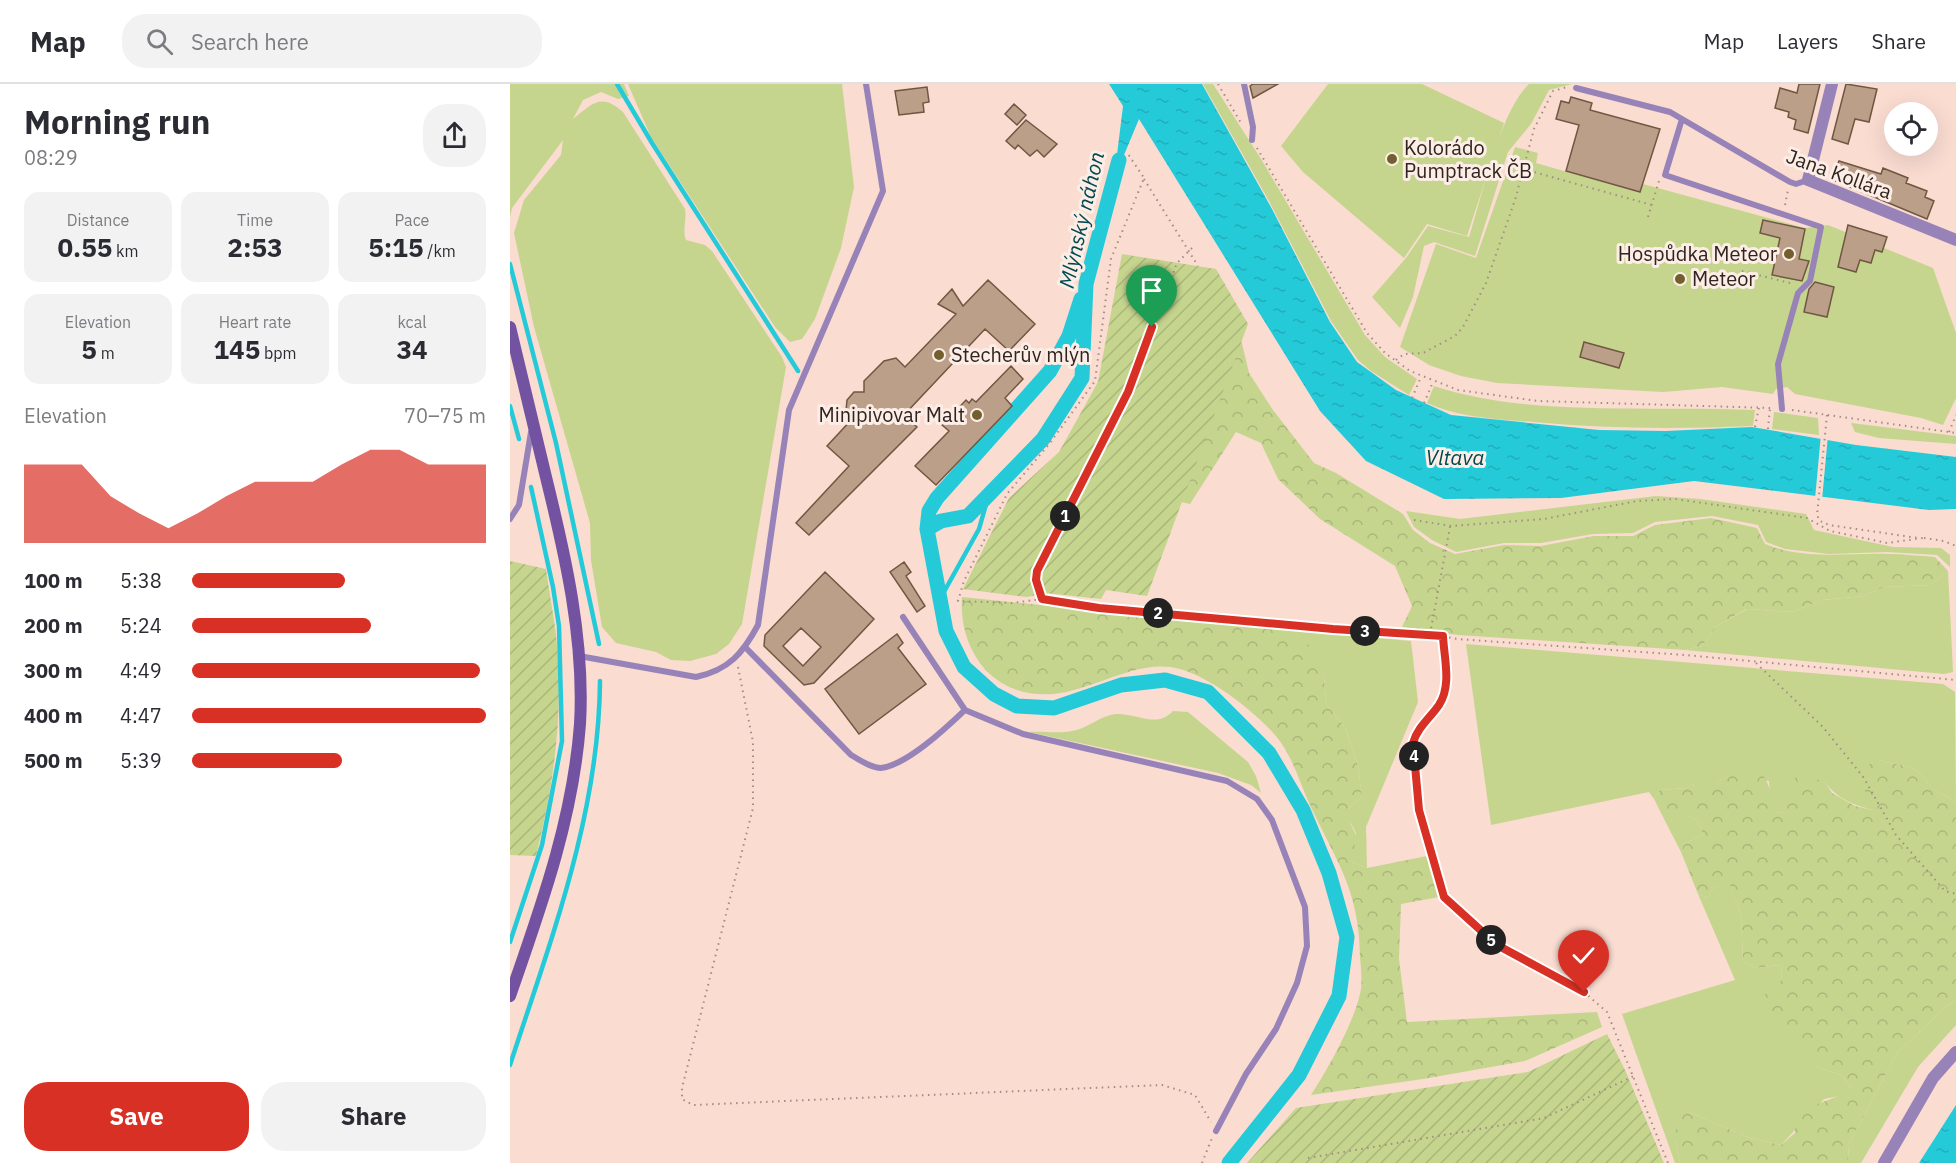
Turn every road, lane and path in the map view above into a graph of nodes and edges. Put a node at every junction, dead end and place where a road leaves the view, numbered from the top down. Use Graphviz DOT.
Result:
graph roads {
  1 [pos="866,84"];
  2 [pos="1218,84"];
  3 [pos="1244,84"];
  4 [pos="1832,84"];
  5 [pos="1576,88"];
  6 [pos="1682,119"];
  7 [pos="1252,140"];
  8 [pos="1128,154"];
  9 [pos="1523,169"];
  10 [pos="1665,175"];
  11 [pos="1144,178"];
  12 [pos="1808,180"];
  13 [pos="1789,187"];
  14 [pos="1652,205"];
  15 [pos="1785,207"];
  16 [pos="1648,217"];
  17 [pos="1956,240"];
  18 [pos="1192,248"];
  19 [pos="1188,251"];
  20 [pos="1198,266"];
  21 [pos="1742,271"];
  22 [pos="1804,286"];
  23 [pos="510,327"];
  24 [pos="1395,361"];
  25 [pos="1421,377"];
  26 [pos="1433,382"];
  27 [pos="1412,398"];
  28 [pos="1424,403"];
  29 [pos="1759,407"];
  30 [pos="1770,408"];
  31 [pos="1782,409"];
  32 [pos="1827,415"];
  33 [pos="1956,415"];
  34 [pos="533,419"];
  35 [pos="1755,427"];
  36 [pos="1768,429"];
  37 [pos="1949,432"];
  38 [pos="1956,433"];
  39 [pos="510,519"];
  40 [pos="1414,520"];
  41 [pos="1451,526"];
  42 [pos="1923,538"];
  43 [pos="1956,546"];
  44 [pos="1042,599"];
  45 [pos="903,617"];
  46 [pos="1430,634"];
  47 [pos="1443,636"];
  48 [pos="746,648"];
  49 [pos="578,656"];
  50 [pos="737,658"];
  51 [pos="1755,661"];
  52 [pos="1956,680"];
  53 [pos="965,710"];
  54 [pos="1956,894"];
  55 [pos="510,996"];
  56 [pos="1956,1052"];
  57 [pos="1635,1076"];
  58 [pos="1216,1131"];
  59 [pos="1308,1158"];
  60 [pos="1202,1163"];
  61 [pos="1668,1163"];
  62 [pos="1884,1163"];
  1 -- 48 [label="lane"];
  2 -- 7 [label="path"];
  3 -- 7 [label="lane"];
  4 -- 12 [label="street"];
  5 -- 6 [label="lane, Jana Kollára"];
  5 -- 9 [label="path"];
  6 -- 10 [label="lane"];
  6 -- 12 [label="lane, Jana Kollára"];
  7 -- 24 [label="path"];
  8 -- 11 [label="path"];
  9 -- 14 [label="path"];
  9 -- 24 [label="path"];
  10 -- 14 [label="path"];
  10 -- 22 [label="lane"];
  11 -- 19 [label="path"];
  11 -- 44 [label="path"];
  12 -- 17 [label="street, Jana Kollára"];
  13 -- 15 [label="path"];
  14 -- 16 [label="path"];
  18 -- 19 [label="path"];
  19 -- 20 [label="path"];
  19 -- 44 [label="path"];
  21 -- 22 [label="path"];
  22 -- 31 [label="lane"];
  23 -- 34 [label="main road"];
  24 -- 25 [label="path"];
  25 -- 26 [label="path"];
  25 -- 27 [label="path"];
  26 -- 28 [label="path"];
  26 -- 29 [label="path"];
  29 -- 30 [label="path"];
  29 -- 35 [label="path"];
  30 -- 31 [label="path"];
  30 -- 36 [label="path"];
  31 -- 32 [label="path"];
  32 -- 37 [label="path"];
  32 -- 42 [label="path"];
  33 -- 37 [label="path"];
  34 -- 39 [label="lane"];
  34 -- 49 [label="main road"];
  37 -- 38 [label="path"];
  40 -- 41 [label="path"];
  41 -- 42 [label="path"];
  41 -- 46 [label="path"];
  42 -- 43 [label="path"];
  44 -- 46 [label="path"];
  45 -- 53 [label="lane"];
  46 -- 47 [label="path"];
  47 -- 51 [label="path"];
  47 -- 57 [label="path"];
  48 -- 50 [label="lane"];
  48 -- 53 [label="lane"];
  49 -- 50 [label="lane"];
  49 -- 55 [label="main road"];
  50 -- 58 [label="path"];
  51 -- 52 [label="path"];
  51 -- 54 [label="path"];
  53 -- 58 [label="lane"];
  56 -- 62 [label="street"];
  57 -- 59 [label="path"];
  57 -- 61 [label="path"];
  58 -- 60 [label="path"];
}
